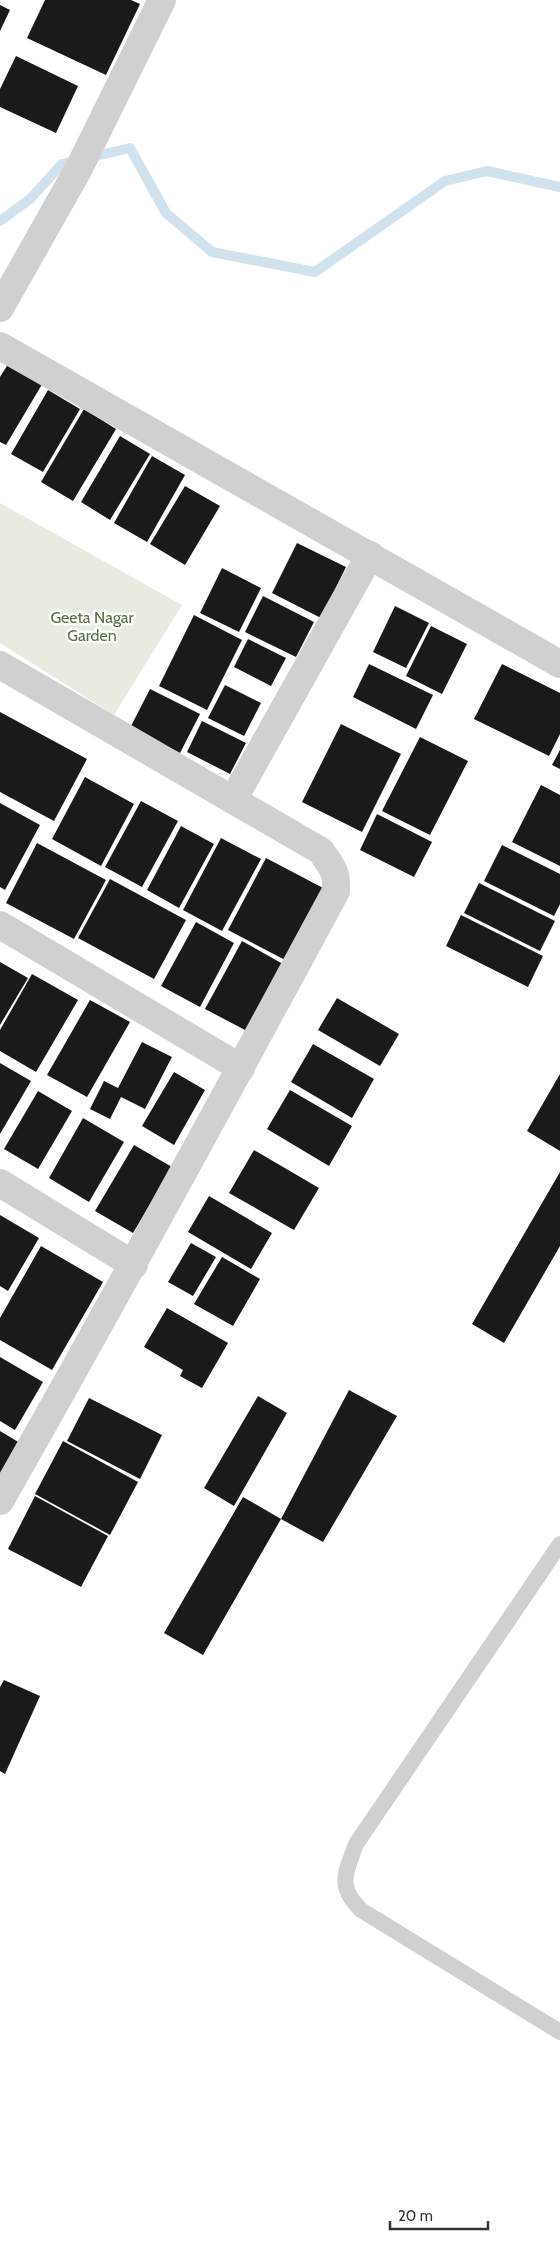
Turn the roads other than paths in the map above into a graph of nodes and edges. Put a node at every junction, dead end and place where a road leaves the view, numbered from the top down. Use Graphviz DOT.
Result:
graph roads {
  1 [pos="162,0"];
  2 [pos="0,308"];
  3 [pos="0,346"];
  4 [pos="370,555"];
  5 [pos="560,664"];
  6 [pos="0,665"];
  7 [pos="233,800"];
  8 [pos="0,925"];
  9 [pos="240,1068"];
  10 [pos="0,1182"];
  11 [pos="134,1265"];
  12 [pos="0,1501"];
  13 [pos="560,1544"];
  14 [pos="560,2032"];
  1 -- 2 [label="street"];
  3 -- 4 [label="street"];
  4 -- 5 [label="street"];
  4 -- 7 [label="street"];
  6 -- 7 [label="street"];
  7 -- 9 [label="street"];
  8 -- 9 [label="street"];
  9 -- 11 [label="street"];
  10 -- 11 [label="street"];
  11 -- 12 [label="street"];
  13 -- 14 [label="lane"];
}
